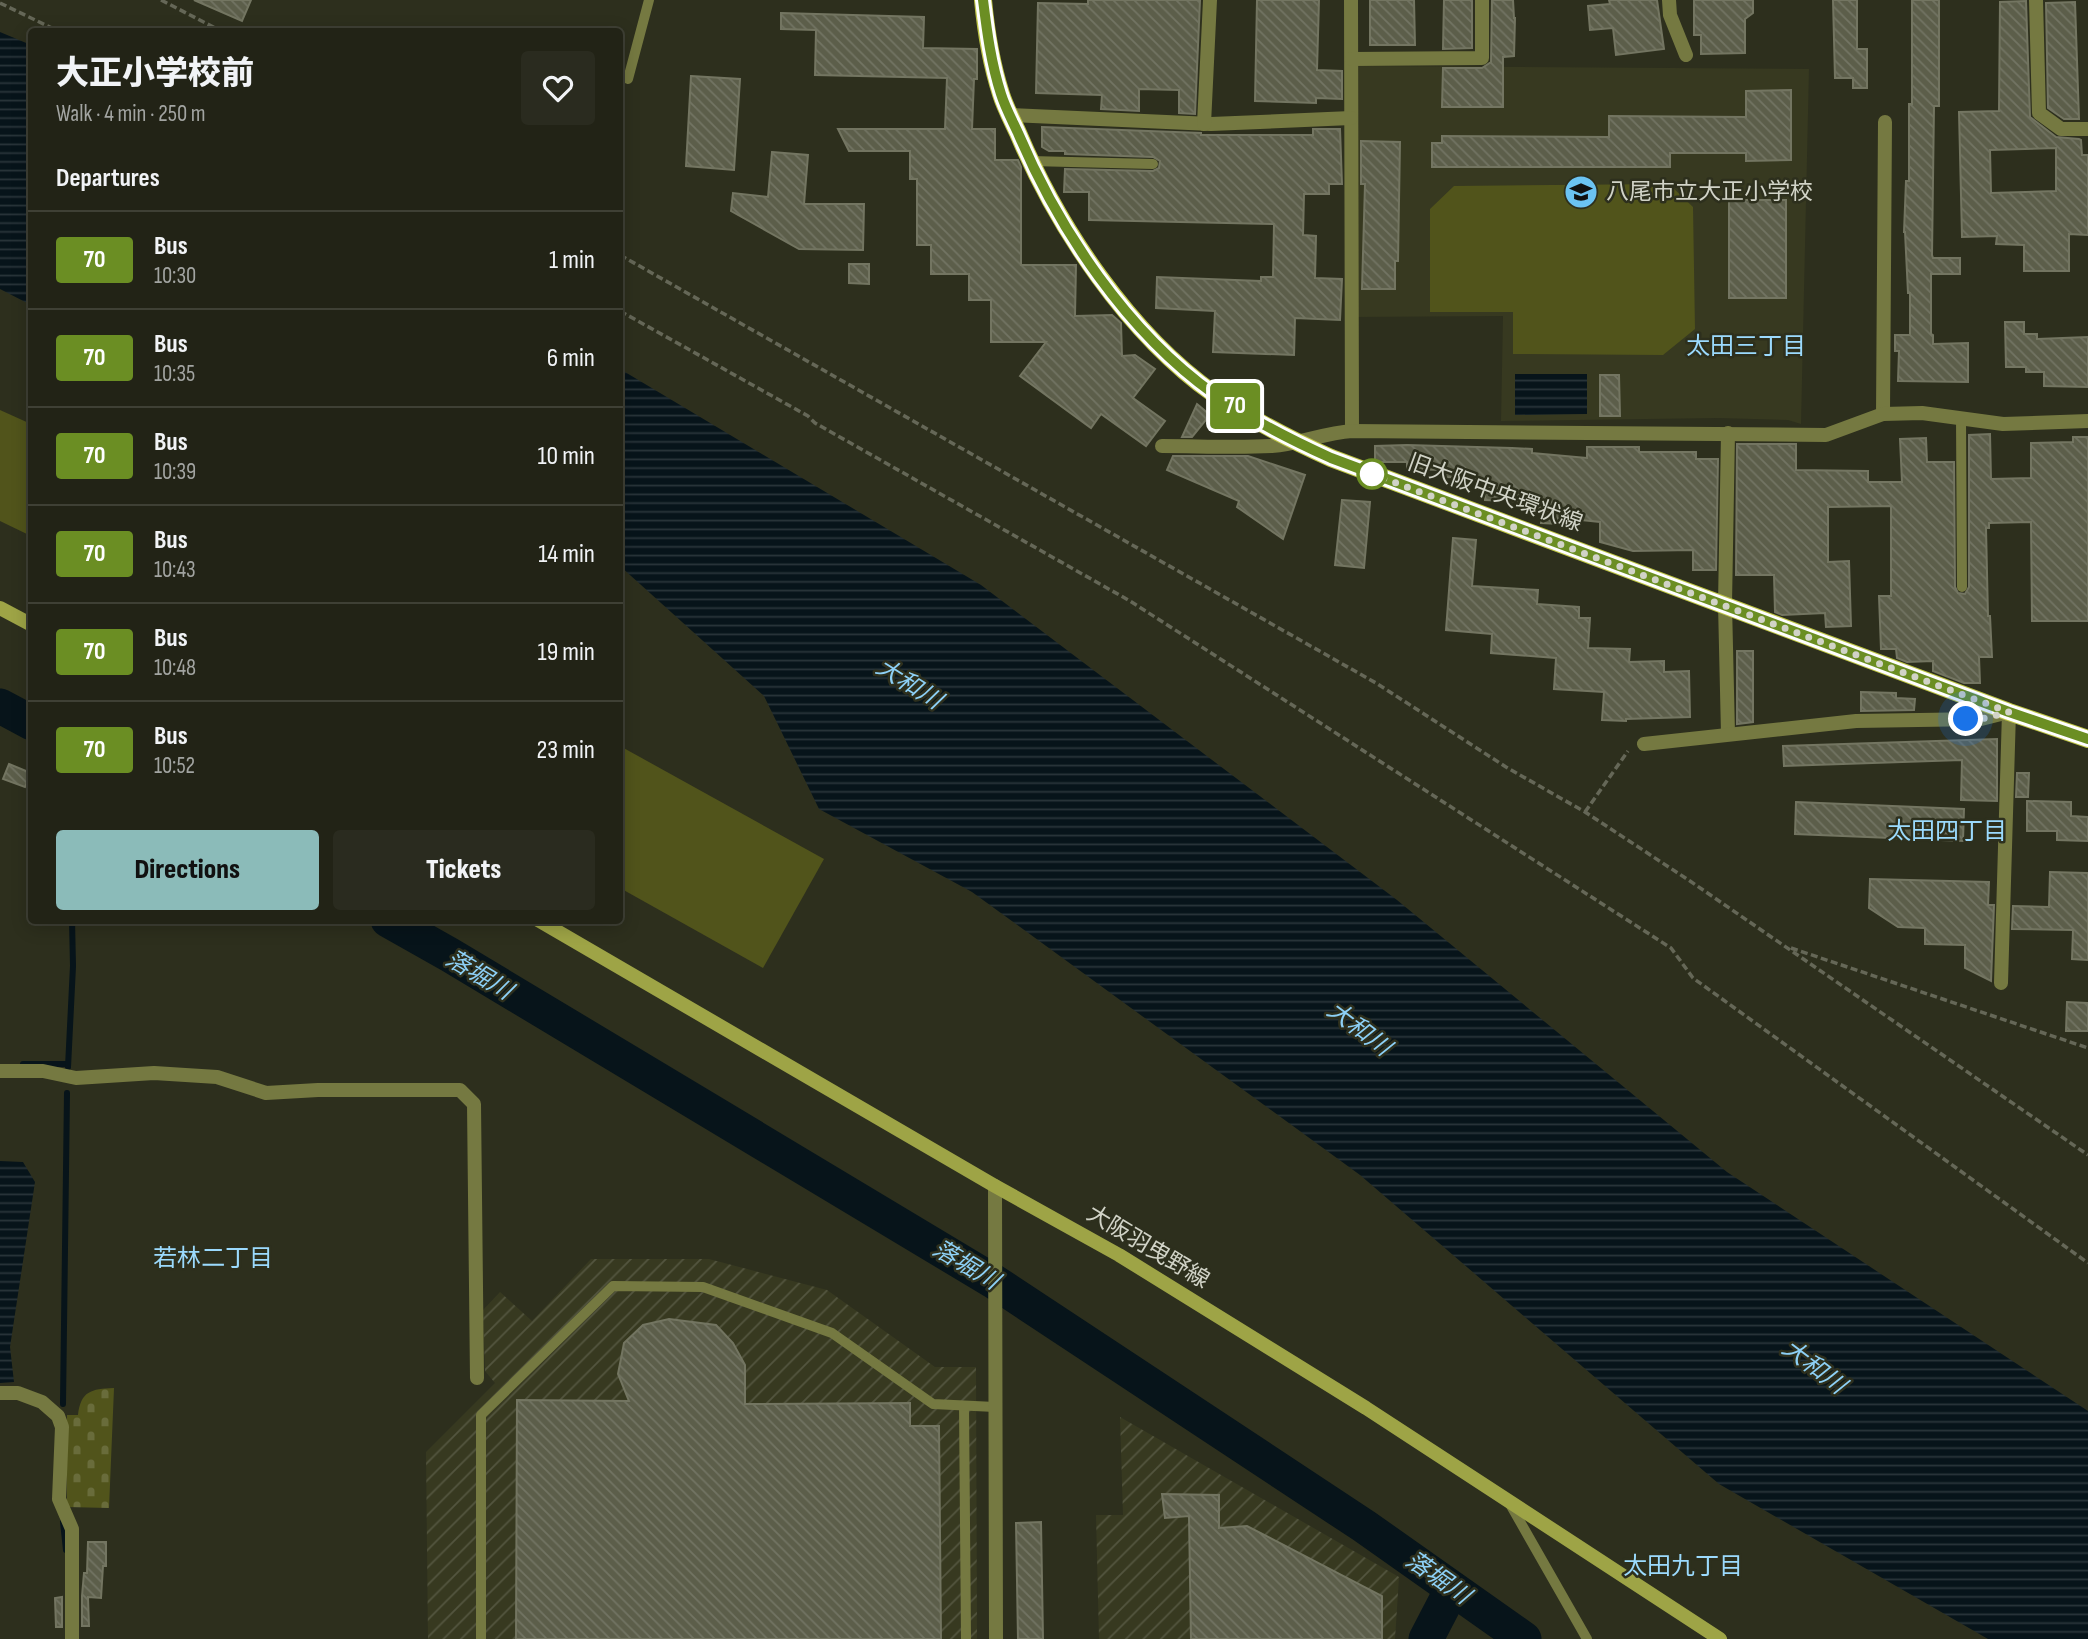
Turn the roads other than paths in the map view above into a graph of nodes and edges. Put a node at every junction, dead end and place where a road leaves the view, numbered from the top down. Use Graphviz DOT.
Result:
graph roads {
  1 [pos="649,0"];
  2 [pos="983,0"];
  3 [pos="1210,0"];
  4 [pos="1351,0"];
  5 [pos="1482,0"];
  6 [pos="1669,0"];
  7 [pos="2036,0"];
  8 [pos="1686,55"];
  9 [pos="1352,59"];
  10 [pos="628,79"];
  11 [pos="1010,115"];
  12 [pos="1351,118"];
  13 [pos="1885,122"];
  14 [pos="1205,124"];
  15 [pos="2088,128"];
  16 [pos="1030,161"];
  17 [pos="1153,164"];
  18 [pos="1883,414"];
  19 [pos="1961,418"];
  20 [pos="2088,421"];
  21 [pos="1352,431"];
  22 [pos="1728,433"];
  23 [pos="1297,443"];
  24 [pos="1162,446"];
  25 [pos="1962,587"];
  26 [pos="1725,604"];
  27 [pos="0,608"];
  28 [pos="28,623"];
  29 [pos="2009,712"];
  30 [pos="1728,734"];
  31 [pos="2087,738"];
  32 [pos="1644,744"];
  33 [pos="545,924"];
  34 [pos="2001,983"];
  35 [pos="0,1071"];
  36 [pos="995,1186"];
  37 [pos="477,1378"];
  38 [pos="0,1393"];
  39 [pos="964,1406"];
  40 [pos="995,1407"];
  41 [pos="1510,1503"];
  42 [pos="72,1639"];
  43 [pos="481,1639"];
  44 [pos="966,1639"];
  45 [pos="996,1639"];
  46 [pos="1587,1639"];
  47 [pos="1720,1639"];
  1 -- 10 [label="lane"];
  2 -- 11 [label="main road, 旧大阪中央環状線"];
  3 -- 14 [label="street"];
  4 -- 9 [label="street"];
  5 -- 9 [label="street"];
  6 -- 8 [label="street"];
  7 -- 15 [label="street"];
  9 -- 12 [label="street"];
  11 -- 14 [label="street"];
  11 -- 16 [label="main road, 旧大阪中央環状線"];
  12 -- 14 [label="street"];
  12 -- 21 [label="street"];
  13 -- 18 [label="street"];
  16 -- 17 [label="lane"];
  16 -- 23 [label="main road, 旧大阪中央環状線"];
  18 -- 19 [label="street"];
  18 -- 22 [label="street"];
  19 -- 20 [label="street"];
  19 -- 25 [label="lane"];
  21 -- 22 [label="street"];
  21 -- 23 [label="street"];
  22 -- 26 [label="street"];
  23 -- 24 [label="street"];
  23 -- 26 [label="main road, 旧大阪中央環状線"];
  26 -- 29 [label="main road, 旧大阪中央環状線"];
  26 -- 30 [label="street"];
  27 -- 28 [label="main road"];
  29 -- 30 [label="street"];
  29 -- 31 [label="main road, 旧大阪中央環状線"];
  29 -- 34 [label="street"];
  30 -- 32 [label="street"];
  33 -- 36 [label="main road, 大阪羽曳野線"];
  35 -- 37 [label="street"];
  36 -- 40 [label="street"];
  36 -- 41 [label="main road, 大阪羽曳野線"];
  38 -- 42 [label="street"];
  39 -- 40 [label="lane"];
  39 -- 43 [label="lane"];
  39 -- 44 [label="lane"];
  40 -- 45 [label="street"];
  41 -- 46 [label="lane"];
  41 -- 47 [label="main road, 大阪羽曳野線"];
}
